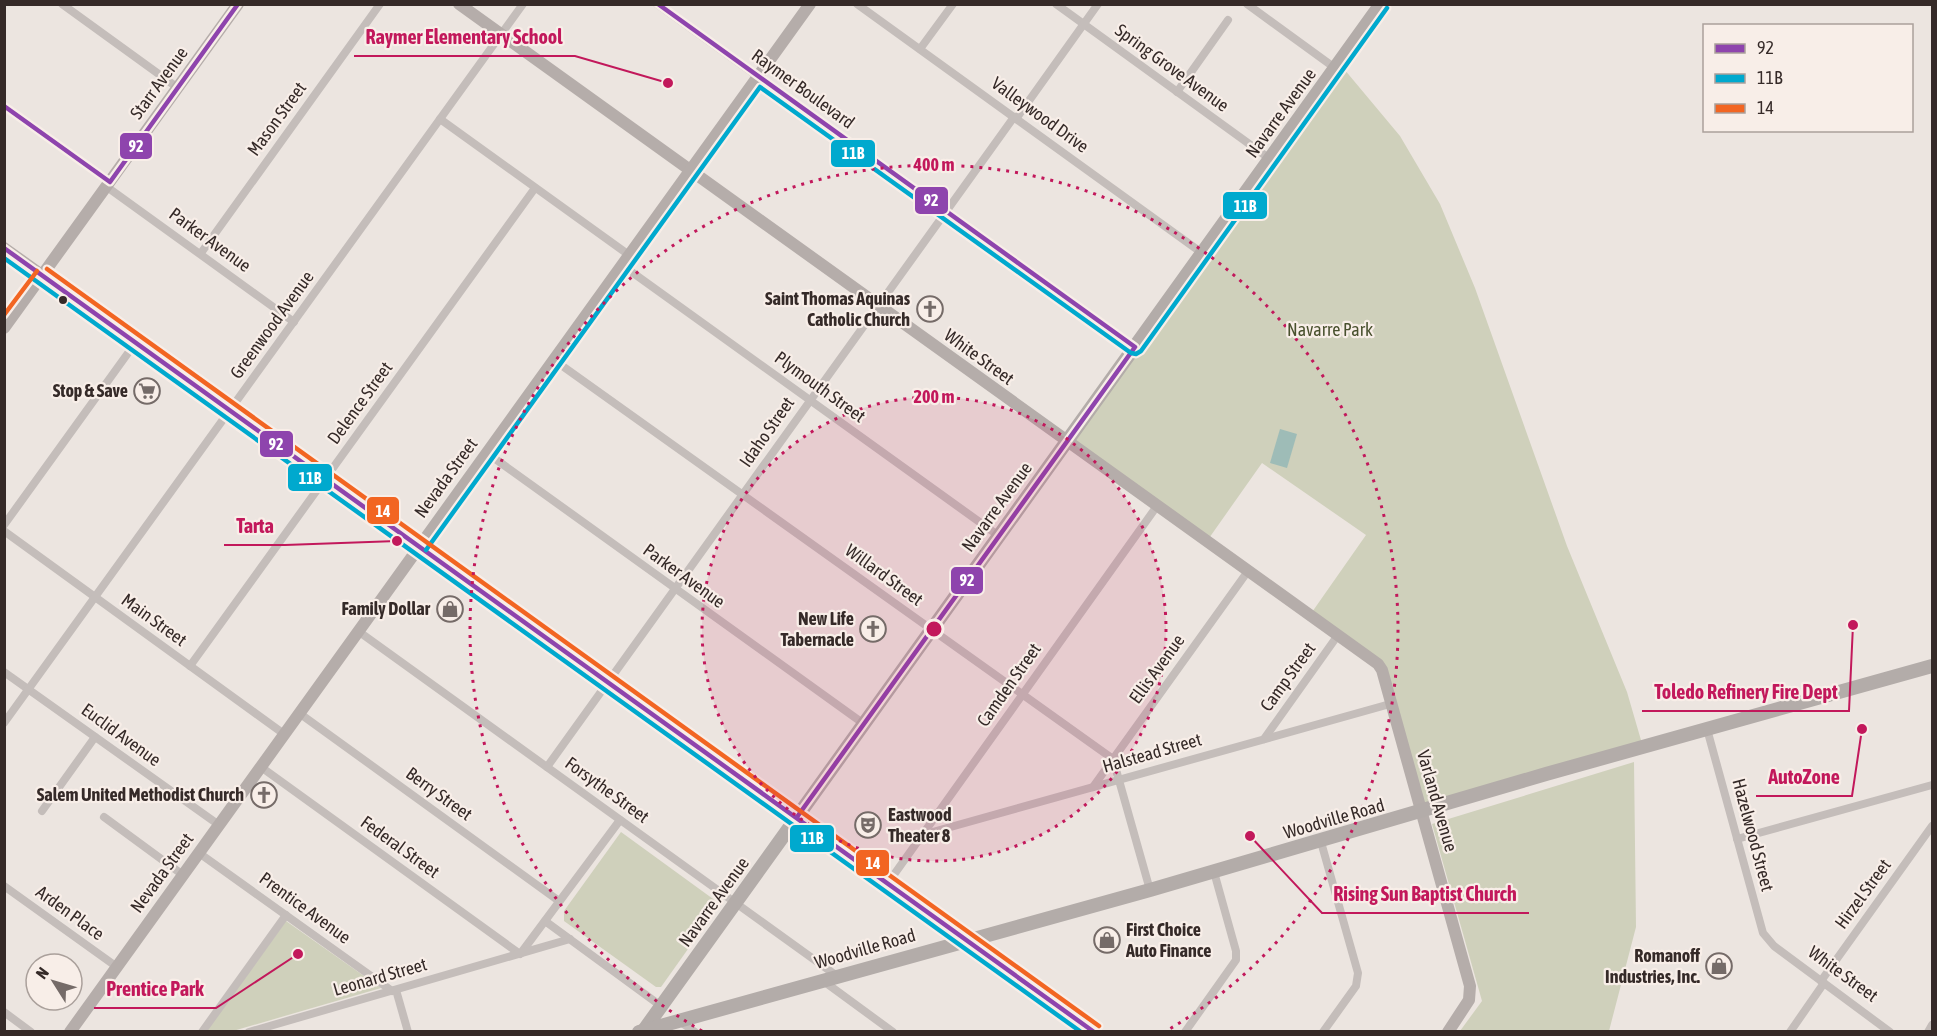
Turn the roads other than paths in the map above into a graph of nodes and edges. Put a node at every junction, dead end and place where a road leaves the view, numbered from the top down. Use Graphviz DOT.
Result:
graph roads {
  1 [pos="62,4"];
  2 [pos="238,4"];
  3 [pos="380,4"];
  4 [pos="459,4"];
  5 [pos="523,4"];
  6 [pos="657,4"];
  7 [pos="810,4"];
  8 [pos="857,4"];
  9 [pos="953,4"];
  10 [pos="1056,4"];
  11 [pos="1098,4"];
  12 [pos="1247,4"];
  13 [pos="1381,4"];
  14 [pos="1228,20"];
  15 [pos="1084,25"];
  16 [pos="501,34"];
  17 [pos="920,49"];
  18 [pos="1335,68"];
  19 [pos="758,77"];
  20 [pos="178,88"];
  21 [pos="1177,92"];
  22 [pos="4,106"];
  23 [pos="1015,118"];
  24 [pos="440,119"];
  25 [pos="1270,159"];
  26 [pos="690,171"];
  27 [pos="108,185"];
  28 [pos="535,188"];
  29 [pos="946,212"];
  30 [pos="4,248"];
  31 [pos="1202,252"];
  32 [pos="201,253"];
  33 [pos="626,260"];
  34 [pos="43,275"];
  35 [pos="877,306"];
  36 [pos="294,322"];
  37 [pos="6,325"];
  38 [pos="136,342"];
  39 [pos="1135,347"];
  40 [pos="554,360"];
  41 [pos="810,400"];
  42 [pos="230,410"];
  43 [pos="1066,442"];
  44 [pos="487,453"];
  45 [pos="326,478"];
  46 [pos="743,495"];
  47 [pos="1157,506"];
  48 [pos="4,525"];
  49 [pos="4,531"];
  50 [pos="999,536"];
  51 [pos="420,546"];
  52 [pos="1248,571"];
  53 [pos="675,590"];
  54 [pos="95,598"];
  55 [pos="931,630"];
  56 [pos="358,631"];
  57 [pos="1338,635"];
  58 [pos="190,666"];
  59 [pos="1932,666"];
  60 [pos="4,672"];
  61 [pos="1384,680"];
  62 [pos="609,682"];
  63 [pos="29,689"];
  64 [pos="1022,695"];
  65 [pos="1390,704"];
  66 [pos="299,713"];
  67 [pos="4,723"];
  68 [pos="864,724"];
  69 [pos="1707,729"];
  70 [pos="284,734"];
  71 [pos="96,737"];
  72 [pos="1264,739"];
  73 [pos="1113,759"];
  74 [pos="261,767"];
  75 [pos="547,767"];
  76 [pos="1119,780"];
  77 [pos="1932,785"];
  78 [pos="1093,787"];
  79 [pos="42,811"];
  80 [pos="1422,812"];
  81 [pos="104,817"];
  82 [pos="797,817"];
  83 [pos="620,820"];
  84 [pos="219,825"];
  85 [pos="1932,826"];
  86 [pos="922,835"];
  87 [pos="1737,839"];
  88 [pos="1322,842"];
  89 [pos="199,853"];
  90 [pos="1214,872"];
  91 [pos="183,875"];
  92 [pos="888,883"];
  93 [pos="4,886"];
  94 [pos="1150,890"];
  95 [pos="559,902"];
  96 [pos="735,903"];
  97 [pos="286,915"];
  98 [pos="545,921"];
  99 [pos="570,939"];
  100 [pos="966,939"];
  101 [pos="1774,946"];
  102 [pos="520,954"];
  103 [pos="117,967"];
  104 [pos="837,976"];
  105 [pos="822,980"];
  106 [pos="1823,982"];
  107 [pos="394,990"];
  108 [pos="661,1006"];
  109 [pos="4,1012"];
  110 [pos="679,1020"];
  111 [pos="1932,1025"];
  112 [pos="642,1031"];
  113 [pos="31,1032"];
  114 [pos="70,1032"];
  115 [pos="202,1032"];
  116 [pos="249,1032"];
  117 [pos="408,1032"];
  118 [pos="694,1032"];
  119 [pos="893,1032"];
  120 [pos="1095,1032"];
  121 [pos="1185,1032"];
  122 [pos="1323,1032"];
  123 [pos="1448,1032"];
  124 [pos="1790,1032"];
  125 [pos="1890,1032"];
  126 [pos="1928,1032"];
  1 -- 20 [label="street"];
  2 -- 20 [label="street, Starr Avenue"];
  3 -- 32 [label="street, Mason Street"];
  4 -- 16 [label="street, White Street"];
  5 -- 16 [label="street, Greenwood Avenue"];
  6 -- 19 [label="street, Raymer Boulevard"];
  7 -- 19 [label="street, Nevada Street"];
  8 -- 17 [label="street, Valleywood Drive"];
  9 -- 17 [label="street"];
  10 -- 15 [label="street, Spring Grove Avenue"];
  11 -- 15 [label="street, Idaho Street"];
  12 -- 18 [label="street"];
  13 -- 18 [label="main road, Navarre Avenue"];
  14 -- 21 [label="street"];
  15 -- 21 [label="street, Spring Grove Avenue"];
  15 -- 23 [label="street, Idaho Street"];
  16 -- 24 [label="street, Greenwood Avenue"];
  16 -- 26 [label="street, White Street"];
  17 -- 23 [label="street, Valleywood Drive"];
  18 -- 25 [label="main road, Navarre Avenue"];
  19 -- 26 [label="street, Nevada Street"];
  19 -- 29 [label="street, Raymer Boulevard"];
  20 -- 27 [label="street, Starr Avenue"];
  21 -- 25 [label="street, Spring Grove Avenue"];
  22 -- 27 [label="street, Parker Avenue"];
  23 -- 29 [label="street, Idaho Street"];
  23 -- 31 [label="street, Valleywood Drive"];
  24 -- 28 [label="street, Plymouth Street"];
  24 -- 36 [label="street, Greenwood Avenue"];
  25 -- 31 [label="main road, Navarre Avenue"];
  26 -- 33 [label="street, Nevada Street"];
  26 -- 35 [label="street, White Street"];
  27 -- 32 [label="street, Parker Avenue"];
  27 -- 34 [label="street, Starr Avenue"];
  28 -- 33 [label="street, Plymouth Street"];
  28 -- 45 [label="street, Delence Street"];
  29 -- 35 [label="street, Idaho Street"];
  29 -- 39 [label="street, Raymer Boulevard"];
  30 -- 34 [label="street"];
  31 -- 39 [label="main road, Navarre Avenue"];
  32 -- 36 [label="street, Parker Avenue"];
  33 -- 40 [label="street, Nevada Street"];
  33 -- 41 [label="street, Plymouth Street"];
  34 -- 37 [label="street, Starr Avenue"];
  34 -- 38 [label="street"];
  35 -- 41 [label="street, Idaho Street"];
  35 -- 43 [label="street, White Street"];
  36 -- 42 [label="street, Greenwood Avenue"];
  38 -- 42 [label="street"];
  38 -- 48 [label="street"];
  39 -- 43 [label="main road, Navarre Avenue"];
  40 -- 44 [label="street, Nevada Street"];
  40 -- 46 [label="street, Willard Street"];
  41 -- 46 [label="street, Idaho Street"];
  41 -- 50 [label="street, Plymouth Street"];
  42 -- 45 [label="street"];
  42 -- 54 [label="street, Greenwood Avenue"];
  43 -- 47 [label="street, White Street"];
  43 -- 50 [label="main road, Navarre Avenue"];
  44 -- 51 [label="street, Nevada Street"];
  44 -- 53 [label="street, Parker Avenue"];
  45 -- 51 [label="street"];
  45 -- 58 [label="street, Delence Street"];
  46 -- 53 [label="street, Idaho Street"];
  46 -- 55 [label="street, Willard Street"];
  47 -- 52 [label="street, White Street"];
  47 -- 64 [label="street, Camden Street"];
  49 -- 54 [label="street, Main Street"];
  50 -- 55 [label="main road, Navarre Avenue"];
  51 -- 56 [label="street, Nevada Street"];
  51 -- 62 [label="street"];
  52 -- 57 [label="street, White Street"];
  52 -- 73 [label="street, Ellis Avenue"];
  53 -- 62 [label="street, Idaho Street"];
  53 -- 68 [label="street, Parker Avenue"];
  54 -- 58 [label="street, Main Street"];
  54 -- 63 [label="street, Greenwood Avenue"];
  55 -- 64 [label="street, Willard Street"];
  55 -- 68 [label="main road, Navarre Avenue"];
  56 -- 66 [label="street, Nevada Street"];
  56 -- 75 [label="street, Forsythe Street"];
  57 -- 61 [label="street, White Street"];
  57 -- 72 [label="street, Camp Street"];
  58 -- 70 [label="street, Main Street"];
  59 -- 69 [label="main road, Woodville Road"];
  60 -- 63 [label="street, Euclid Avenue"];
  61 -- 65 [label="street, Varland Avenue"];
  62 -- 75 [label="street, Idaho Street"];
  62 -- 82 [label="street"];
  63 -- 67 [label="street, Greenwood Avenue"];
  63 -- 71 [label="street, Euclid Avenue"];
  64 -- 73 [label="street, Willard Street"];
  64 -- 86 [label="street, Camden Street"];
  65 -- 72 [label="street, Halstead Street"];
  65 -- 80 [label="street, Varland Avenue"];
  66 -- 70 [label="street, Nevada Street"];
  66 -- 95 [label="street, Berry Street"];
  68 -- 82 [label="main road, Navarre Avenue"];
  69 -- 80 [label="main road, Woodville Road"];
  69 -- 87 [label="street, Hazelwood Street"];
  70 -- 74 [label="street, Nevada Street"];
  71 -- 79 [label="street"];
  71 -- 84 [label="street, Euclid Avenue"];
  72 -- 76 [label="street, Halstead Street"];
  73 -- 76 [label="street"];
  73 -- 78 [label="street, Ellis Avenue"];
  74 -- 84 [label="street, Nevada Street"];
  74 -- 102 [label="street, Federal Street"];
  75 -- 83 [label="street, Forsythe Street"];
  76 -- 78 [label="street, Halstead Street"];
  76 -- 94 [label="street"];
  77 -- 87 [label="street"];
  78 -- 86 [label="street, Halstead Street"];
  80 -- 88 [label="main road, Woodville Road"];
  80 -- 123 [label="street, Varland Avenue"];
  81 -- 91 [label="street"];
  82 -- 92 [label="street"];
  82 -- 96 [label="main road, Navarre Avenue"];
  83 -- 95 [label="street"];
  83 -- 96 [label="street, Forsythe Street"];
  84 -- 89 [label="street, Nevada Street"];
  85 -- 106 [label="street, Hirzel Street"];
  86 -- 92 [label="street, Camden Street"];
  87 -- 101 [label="street, Hazelwood Street"];
  88 -- 90 [label="main road, Woodville Road"];
  88 -- 122 [label="street"];
  89 -- 91 [label="street, Nevada Street"];
  89 -- 97 [label="street, Prentice Avenue"];
  90 -- 94 [label="main road, Woodville Road"];
  90 -- 121 [label="street"];
  91 -- 103 [label="street, Nevada Street"];
  92 -- 100 [label="street"];
  93 -- 103 [label="street, Arden Place"];
  94 -- 100 [label="main road, Woodville Road"];
  95 -- 98 [label="street"];
  96 -- 104 [label="street, Forsythe Street"];
  96 -- 108 [label="main road, Navarre Avenue"];
  97 -- 107 [label="street, Prentice Avenue"];
  97 -- 115 [label="street"];
  98 -- 99 [label="street"];
  98 -- 102 [label="street"];
  99 -- 102 [label="street, Leonard Street"];
  99 -- 108 [label="street"];
  100 -- 104 [label="main road, Woodville Road"];
  100 -- 120 [label="street"];
  101 -- 106 [label="street, White Street"];
  102 -- 107 [label="street, Leonard Street"];
  103 -- 114 [label="street, Nevada Street"];
  104 -- 105 [label="main road, Woodville Road"];
  105 -- 110 [label="main road, Woodville Road"];
  105 -- 119 [label="street"];
  106 -- 124 [label="street, Hirzel Street"];
  106 -- 125 [label="street, White Street"];
  107 -- 116 [label="street, Leonard Street"];
  107 -- 117 [label="street"];
  108 -- 112 [label="main road, Navarre Avenue"];
  109 -- 113 [label="street"];
  110 -- 112 [label="main road, Woodville Road"];
  110 -- 118 [label="street"];
  111 -- 126 [label="street"];
}
